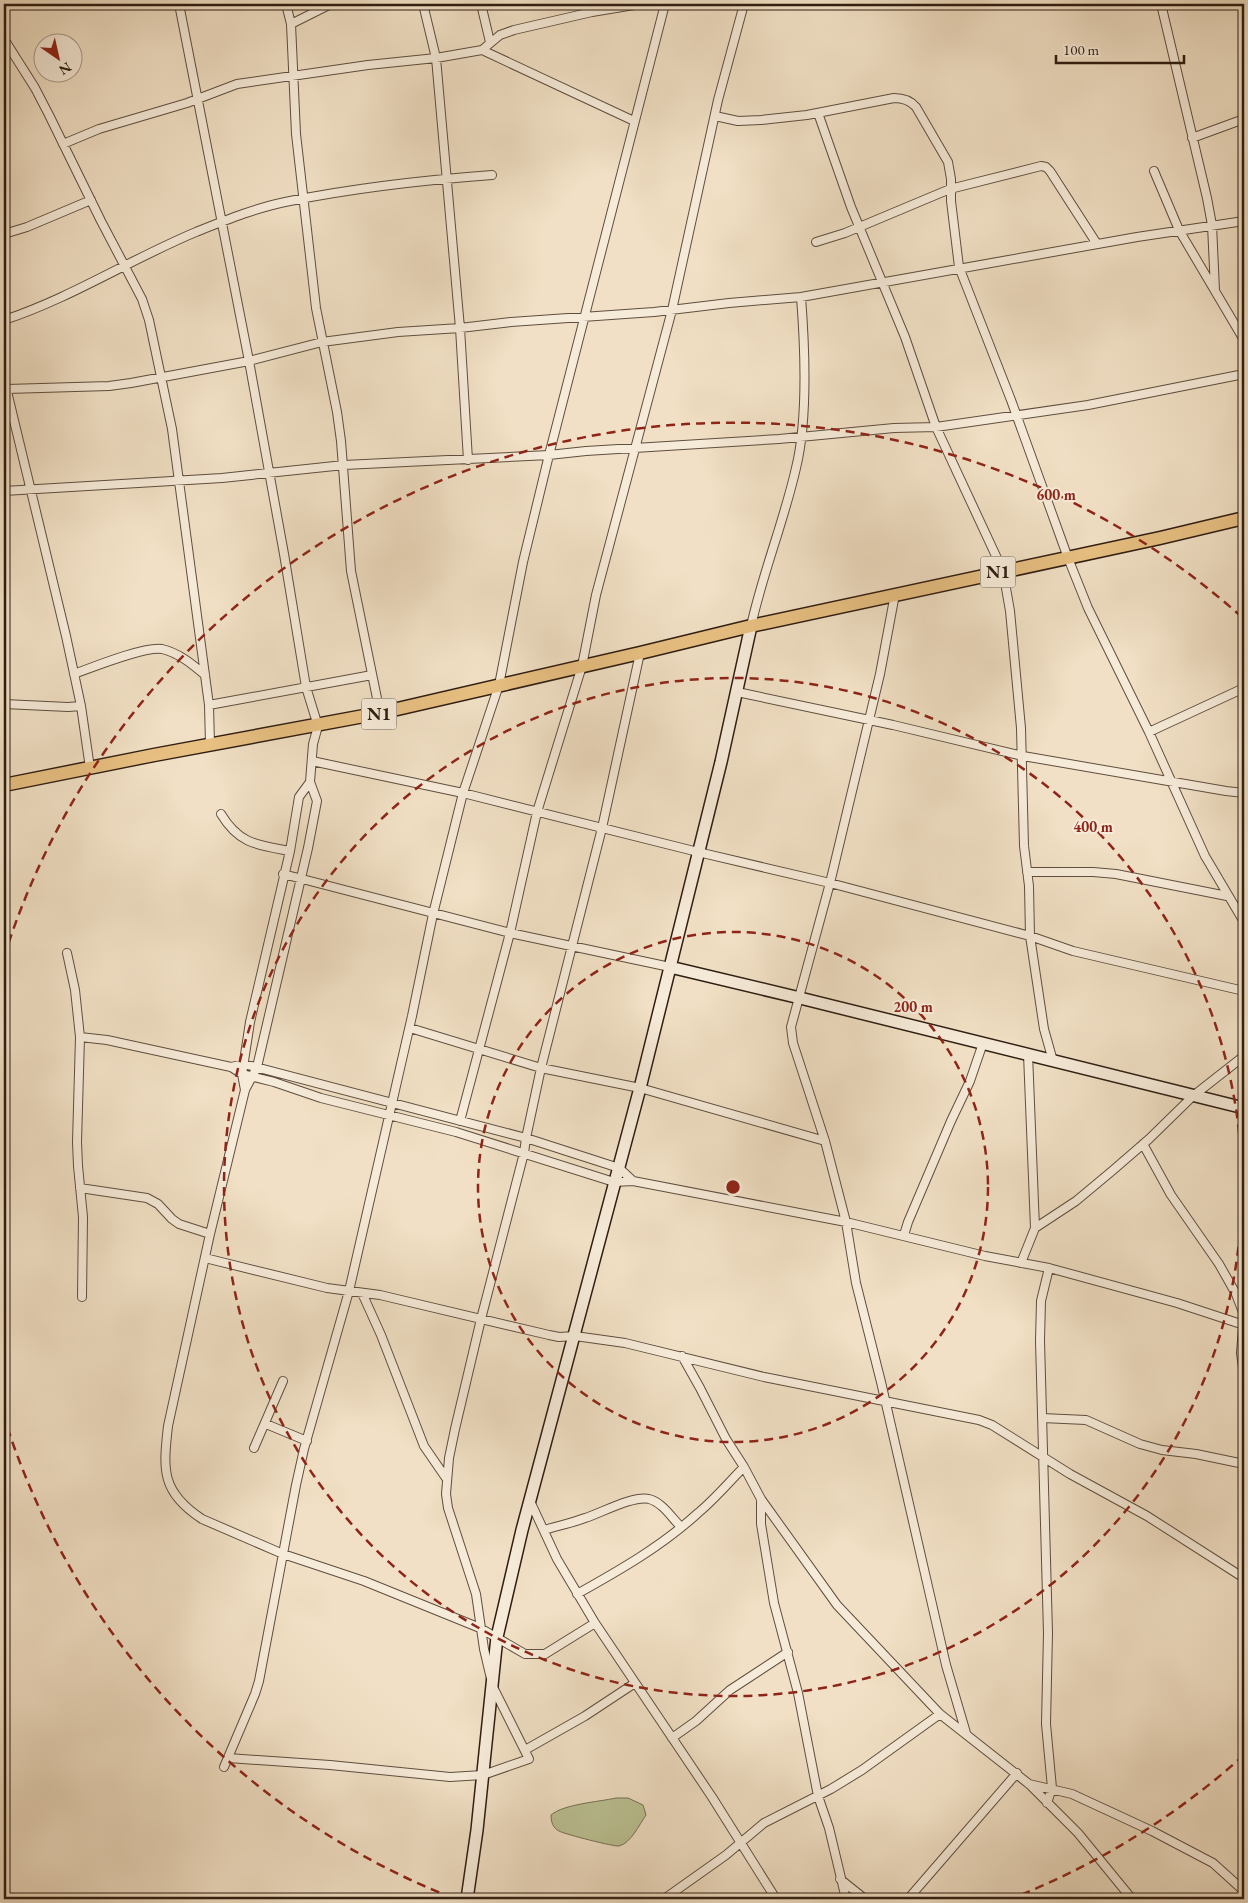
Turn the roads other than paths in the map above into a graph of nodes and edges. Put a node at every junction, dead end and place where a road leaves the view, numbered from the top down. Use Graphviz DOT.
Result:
graph roads {
  1 [pos="179,4"];
  2 [pos="286,4"];
  3 [pos="330,4"];
  4 [pos="423,4"];
  5 [pos="481,4"];
  6 [pos="640,4"];
  7 [pos="665,4"];
  8 [pos="744,4"];
  9 [pos="1161,4"];
  10 [pos="291,24"];
  11 [pos="4,38"];
  12 [pos="490,42"];
  13 [pos="482,50"];
  14 [pos="436,58"];
  15 [pos="294,76"];
  16 [pos="198,98"];
  17 [pos="818,113"];
  18 [pos="715,116"];
  19 [pos="1244,119"];
  20 [pos="634,121"];
  21 [pos="1192,138"];
  22 [pos="63,144"];
  23 [pos="1154,171"];
  24 [pos="492,175"];
  25 [pos="447,178"];
  26 [pos="950,189"];
  27 [pos="304,199"];
  28 [pos="90,200"];
  29 [pos="1244,221"];
  30 [pos="223,222"];
  31 [pos="1212,225"];
  32 [pos="860,228"];
  33 [pos="1179,230"];
  34 [pos="4,234"];
  35 [pos="816,242"];
  36 [pos="1097,244"];
  37 [pos="125,266"];
  38 [pos="959,267"];
  39 [pos="881,282"];
  40 [pos="1216,290"];
  41 [pos="801,297"];
  42 [pos="672,310"];
  43 [pos="584,317"];
  44 [pos="4,320"];
  45 [pos="460,328"];
  46 [pos="1244,340"];
  47 [pos="322,342"];
  48 [pos="249,361"];
  49 [pos="1244,374"];
  50 [pos="161,378"];
  51 [pos="4,379"];
  52 [pos="6,389"];
  53 [pos="1016,416"];
  54 [pos="936,428"];
  55 [pos="802,437"];
  56 [pos="634,448"];
  57 [pos="548,455"];
  58 [pos="468,460"];
  59 [pos="344,465"];
  60 [pos="269,474"];
  61 [pos="178,480"];
  62 [pos="29,489"];
  63 [pos="4,490"];
  64 [pos="1244,518"];
  65 [pos="1068,558"];
  66 [pos="1002,571"];
  67 [pos="895,594"];
  68 [pos="751,626"];
  69 [pos="640,654"];
  70 [pos="582,666"];
  71 [pos="74,674"];
  72 [pos="205,675"];
  73 [pos="372,675"];
  74 [pos="499,685"];
  75 [pos="306,687"];
  76 [pos="1244,688"];
  77 [pos="737,692"];
  78 [pos="4,704"];
  79 [pos="208,705"];
  80 [pos="81,706"];
  81 [pos="380,713"];
  82 [pos="868,720"];
  83 [pos="318,726"];
  84 [pos="1149,732"];
  85 [pos="210,744"];
  86 [pos="1023,756"];
  87 [pos="312,761"];
  88 [pos="90,768"];
  89 [pos="310,782"];
  90 [pos="1172,782"];
  91 [pos="4,785"];
  92 [pos="464,793"];
  93 [pos="1244,793"];
  94 [pos="537,812"];
  95 [pos="221,814"];
  96 [pos="602,828"];
  97 [pos="290,851"];
  98 [pos="698,852"];
  99 [pos="1027,872"];
  100 [pos="283,874"];
  101 [pos="300,879"];
  102 [pos="830,882"];
  103 [pos="1227,896"];
  104 [pos="433,914"];
  105 [pos="1244,922"];
  106 [pos="510,933"];
  107 [pos="1030,936"];
  108 [pos="572,946"];
  109 [pos="67,953"];
  110 [pos="670,968"];
  111 [pos="1244,991"];
  112 [pos="800,998"];
  113 [pos="410,1028"];
  114 [pos="80,1037"];
  115 [pos="982,1043"];
  116 [pos="481,1049"];
  117 [pos="1028,1054"];
  118 [pos="1244,1056"];
  119 [pos="1053,1061"];
  120 [pos="244,1064"];
  121 [pos="232,1067"];
  122 [pos="257,1067"];
  123 [pos="541,1068"];
  124 [pos="242,1074"];
  125 [pos="253,1077"];
  126 [pos="640,1088"];
  127 [pos="245,1090"];
  128 [pos="1193,1096"];
  129 [pos="391,1102"];
  130 [pos="1244,1108"];
  131 [pos="389,1116"];
  132 [pos="460,1121"];
  133 [pos="526,1138"];
  134 [pos="825,1141"];
  135 [pos="1143,1144"];
  136 [pos="524,1153"];
  137 [pos="619,1168"];
  138 [pos="633,1181"];
  139 [pos="614,1182"];
  140 [pos="80,1188"];
  141 [pos="846,1222"];
  142 [pos="1035,1228"];
  143 [pos="210,1234"];
  144 [pos="904,1235"];
  145 [pos="205,1258"];
  146 [pos="1021,1263"];
  147 [pos="1049,1268"];
  148 [pos="349,1291"];
  149 [pos="362,1293"];
  150 [pos="82,1297"];
  151 [pos="481,1318"];
  152 [pos="1244,1325"];
  153 [pos="575,1336"];
  154 [pos="682,1356"];
  155 [pos="1244,1376"];
  156 [pos="283,1381"];
  157 [pos="886,1402"];
  158 [pos="1042,1418"];
  159 [pos="266,1424"];
  160 [pos="307,1441"];
  161 [pos="254,1448"];
  162 [pos="1042,1457"];
  163 [pos="1244,1464"];
  164 [pos="744,1467"];
  165 [pos="446,1478"];
  166 [pos="761,1499"];
  167 [pos="530,1501"];
  168 [pos="681,1527"];
  169 [pos="544,1530"];
  170 [pos="283,1554"];
  171 [pos="1244,1578"];
  172 [pos="577,1594"];
  173 [pos="595,1623"];
  174 [pos="480,1628"];
  175 [pos="497,1637"];
  176 [pos="788,1652"];
  177 [pos="635,1683"];
  178 [pos="493,1687"];
  179 [pos="940,1714"];
  180 [pos="966,1733"];
  181 [pos="672,1738"];
  182 [pos="525,1750"];
  183 [pos="228,1758"];
  184 [pos="224,1767"];
  185 [pos="1017,1773"];
  186 [pos="483,1775"];
  187 [pos="1029,1784"];
  188 [pos="1052,1788"];
  189 [pos="818,1796"];
  190 [pos="1047,1803"];
  191 [pos="739,1843"];
  192 [pos="840,1879"];
  193 [pos="1244,1891"];
  194 [pos="467,1899"];
  195 [pos="664,1899"];
  196 [pos="776,1899"];
  197 [pos="846,1899"];
  198 [pos="865,1899"];
  199 [pos="908,1899"];
  200 [pos="1132,1899"];
  1 -- 16 [label="street"];
  2 -- 10 [label="street"];
  3 -- 10 [label="street"];
  4 -- 14 [label="street"];
  5 -- 12 [label="street"];
  6 -- 12 [label="street"];
  7 -- 20 [label="street"];
  8 -- 18 [label="street"];
  9 -- 21 [label="street"];
  10 -- 15 [label="street"];
  11 -- 22 [label="street"];
  12 -- 13 [label="street"];
  13 -- 14 [label="street"];
  13 -- 20 [label="street"];
  14 -- 15 [label="street"];
  14 -- 25 [label="street"];
  15 -- 16 [label="street"];
  15 -- 27 [label="street"];
  16 -- 22 [label="street"];
  16 -- 30 [label="street"];
  17 -- 18 [label="street"];
  17 -- 26 [label="street"];
  17 -- 32 [label="street"];
  18 -- 42 [label="street"];
  19 -- 21 [label="street"];
  20 -- 43 [label="street"];
  21 -- 31 [label="street"];
  22 -- 28 [label="street"];
  23 -- 33 [label="street"];
  24 -- 25 [label="street"];
  25 -- 27 [label="street"];
  25 -- 45 [label="street"];
  26 -- 32 [label="street"];
  26 -- 36 [label="street"];
  26 -- 38 [label="street"];
  27 -- 30 [label="street"];
  27 -- 47 [label="street"];
  28 -- 34 [label="street"];
  28 -- 37 [label="street"];
  29 -- 31 [label="street"];
  30 -- 37 [label="street"];
  30 -- 48 [label="street"];
  31 -- 33 [label="street"];
  31 -- 40 [label="street"];
  32 -- 35 [label="street"];
  32 -- 39 [label="street"];
  33 -- 36 [label="street"];
  33 -- 40 [label="street"];
  36 -- 38 [label="street"];
  37 -- 44 [label="street"];
  37 -- 50 [label="street"];
  38 -- 39 [label="street"];
  38 -- 53 [label="street"];
  39 -- 41 [label="street"];
  39 -- 54 [label="street"];
  40 -- 46 [label="street"];
  41 -- 42 [label="street"];
  41 -- 55 [label="street"];
  42 -- 43 [label="street"];
  42 -- 56 [label="street"];
  43 -- 45 [label="street"];
  43 -- 57 [label="street"];
  45 -- 47 [label="street"];
  45 -- 58 [label="street"];
  47 -- 48 [label="street"];
  47 -- 59 [label="street"];
  48 -- 50 [label="street"];
  48 -- 60 [label="street"];
  49 -- 53 [label="street"];
  50 -- 52 [label="street"];
  50 -- 61 [label="street"];
  51 -- 52 [label="street"];
  52 -- 62 [label="street"];
  53 -- 54 [label="street"];
  53 -- 65 [label="street"];
  54 -- 55 [label="street"];
  54 -- 66 [label="street"];
  55 -- 56 [label="street"];
  55 -- 68 [label="street"];
  56 -- 57 [label="street"];
  56 -- 70 [label="street"];
  57 -- 58 [label="street"];
  57 -- 74 [label="street"];
  58 -- 59 [label="street"];
  59 -- 60 [label="street"];
  59 -- 73 [label="street"];
  60 -- 61 [label="street"];
  60 -- 75 [label="street"];
  61 -- 62 [label="street"];
  61 -- 72 [label="street"];
  62 -- 63 [label="street"];
  62 -- 71 [label="street"];
  64 -- 65 [label="main road, N1"];
  65 -- 66 [label="main road, N1"];
  65 -- 84 [label="street"];
  66 -- 67 [label="main road, N1"];
  66 -- 86 [label="street"];
  67 -- 68 [label="main road, N1"];
  67 -- 82 [label="street"];
  68 -- 69 [label="main road, N1"];
  68 -- 77 [label="main road"];
  69 -- 70 [label="main road, N1"];
  69 -- 96 [label="street"];
  70 -- 74 [label="main road, N1"];
  70 -- 94 [label="street"];
  71 -- 72 [label="street"];
  71 -- 80 [label="street"];
  72 -- 79 [label="street"];
  73 -- 75 [label="street"];
  73 -- 81 [label="street"];
  74 -- 81 [label="main road, N1"];
  74 -- 92 [label="street"];
  75 -- 79 [label="street"];
  75 -- 83 [label="street"];
  76 -- 84 [label="street"];
  77 -- 82 [label="street"];
  77 -- 98 [label="main road"];
  78 -- 80 [label="street"];
  79 -- 85 [label="street"];
  80 -- 88 [label="street"];
  81 -- 83 [label="main road, N1"];
  82 -- 86 [label="street"];
  82 -- 102 [label="street"];
  83 -- 85 [label="main road, N1"];
  83 -- 87 [label="street"];
  84 -- 90 [label="street"];
  85 -- 88 [label="main road, N1"];
  86 -- 90 [label="street"];
  86 -- 99 [label="street"];
  87 -- 89 [label="street"];
  87 -- 92 [label="street"];
  88 -- 91 [label="main road, N1"];
  89 -- 97 [label="street"];
  89 -- 101 [label="street"];
  90 -- 93 [label="street"];
  90 -- 103 [label="street"];
  92 -- 94 [label="street"];
  92 -- 104 [label="street"];
  94 -- 96 [label="street"];
  94 -- 106 [label="street"];
  95 -- 97 [label="street"];
  96 -- 98 [label="street"];
  96 -- 108 [label="street"];
  97 -- 100 [label="street"];
  98 -- 102 [label="street"];
  98 -- 110 [label="main road"];
  99 -- 103 [label="street"];
  99 -- 107 [label="street"];
  100 -- 101 [label="street"];
  100 -- 120 [label="street"];
  101 -- 104 [label="street"];
  101 -- 122 [label="street"];
  102 -- 107 [label="street"];
  102 -- 112 [label="street"];
  103 -- 105 [label="street"];
  104 -- 106 [label="street"];
  104 -- 113 [label="street"];
  106 -- 108 [label="street"];
  106 -- 116 [label="street"];
  107 -- 111 [label="street"];
  107 -- 119 [label="street"];
  108 -- 110 [label="street"];
  108 -- 123 [label="street"];
  109 -- 114 [label="street"];
  110 -- 112 [label="main road"];
  110 -- 126 [label="main road"];
  112 -- 115 [label="main road"];
  112 -- 134 [label="street"];
  113 -- 116 [label="street"];
  113 -- 129 [label="street"];
  114 -- 121 [label="street"];
  114 -- 140 [label="street"];
  115 -- 117 [label="main road"];
  115 -- 144 [label="street"];
  116 -- 123 [label="street"];
  116 -- 132 [label="street"];
  117 -- 119 [label="main road"];
  117 -- 142 [label="street"];
  118 -- 128 [label="street"];
  119 -- 128 [label="main road"];
  120 -- 121 [label="street"];
  120 -- 122 [label="street"];
  120 -- 124 [label="street"];
  121 -- 124 [label="street"];
  122 -- 125 [label="street"];
  122 -- 129 [label="street"];
  123 -- 126 [label="street"];
  123 -- 133 [label="street"];
  124 -- 125 [label="street"];
  124 -- 127 [label="street"];
  125 -- 127 [label="street"];
  125 -- 131 [label="street"];
  126 -- 134 [label="street"];
  126 -- 137 [label="main road"];
  127 -- 143 [label="street"];
  128 -- 130 [label="main road"];
  128 -- 135 [label="street"];
  129 -- 131 [label="street"];
  129 -- 132 [label="street"];
  131 -- 136 [label="street"];
  131 -- 148 [label="street"];
  132 -- 133 [label="street"];
  133 -- 136 [label="street"];
  133 -- 137 [label="street"];
  134 -- 141 [label="street"];
  135 -- 142 [label="street"];
  135 -- 152 [label="street"];
  136 -- 139 [label="street"];
  136 -- 151 [label="street"];
  137 -- 138 [label="street"];
  137 -- 139 [label="main road"];
  138 -- 139 [label="street"];
  138 -- 141 [label="street"];
  139 -- 153 [label="main road"];
  140 -- 143 [label="street"];
  140 -- 150 [label="street"];
  141 -- 144 [label="street"];
  141 -- 157 [label="street"];
  142 -- 146 [label="street"];
  143 -- 145 [label="street"];
  144 -- 146 [label="street"];
  145 -- 148 [label="street"];
  145 -- 170 [label="street"];
  146 -- 147 [label="street"];
  147 -- 152 [label="street"];
  147 -- 158 [label="street"];
  148 -- 149 [label="street"];
  148 -- 160 [label="street"];
  149 -- 151 [label="street"];
  149 -- 165 [label="street"];
  151 -- 153 [label="street"];
  151 -- 165 [label="street"];
  152 -- 155 [label="street"];
  153 -- 154 [label="street"];
  153 -- 167 [label="main road"];
  154 -- 157 [label="street"];
  154 -- 164 [label="street"];
  156 -- 159 [label="street"];
  157 -- 162 [label="street"];
  157 -- 180 [label="street"];
  158 -- 162 [label="street"];
  158 -- 163 [label="street"];
  159 -- 160 [label="street"];
  159 -- 161 [label="street"];
  160 -- 170 [label="street"];
  162 -- 171 [label="street"];
  162 -- 188 [label="street"];
  164 -- 166 [label="street"];
  164 -- 168 [label="street"];
  165 -- 174 [label="street"];
  166 -- 176 [label="street"];
  166 -- 179 [label="street"];
  167 -- 169 [label="street"];
  167 -- 175 [label="main road"];
  168 -- 169 [label="street"];
  168 -- 172 [label="street"];
  169 -- 172 [label="street"];
  170 -- 174 [label="street"];
  170 -- 183 [label="street"];
  172 -- 173 [label="street"];
  173 -- 175 [label="street"];
  173 -- 177 [label="street"];
  174 -- 175 [label="street"];
  174 -- 178 [label="street"];
  175 -- 178 [label="main road"];
  176 -- 181 [label="street"];
  176 -- 189 [label="street"];
  177 -- 181 [label="street"];
  177 -- 182 [label="street"];
  178 -- 182 [label="street"];
  178 -- 186 [label="main road"];
  179 -- 180 [label="street"];
  179 -- 189 [label="street"];
  180 -- 185 [label="street"];
  181 -- 191 [label="street"];
  182 -- 186 [label="street"];
  183 -- 184 [label="street"];
  183 -- 186 [label="street"];
  185 -- 187 [label="street"];
  185 -- 199 [label="street"];
  186 -- 194 [label="main road"];
  187 -- 188 [label="street"];
  187 -- 190 [label="street"];
  188 -- 190 [label="street"];
  188 -- 193 [label="street"];
  189 -- 191 [label="street"];
  189 -- 192 [label="street"];
  190 -- 200 [label="street"];
  191 -- 195 [label="street"];
  191 -- 196 [label="street"];
  192 -- 197 [label="street"];
  192 -- 198 [label="street"];
}
